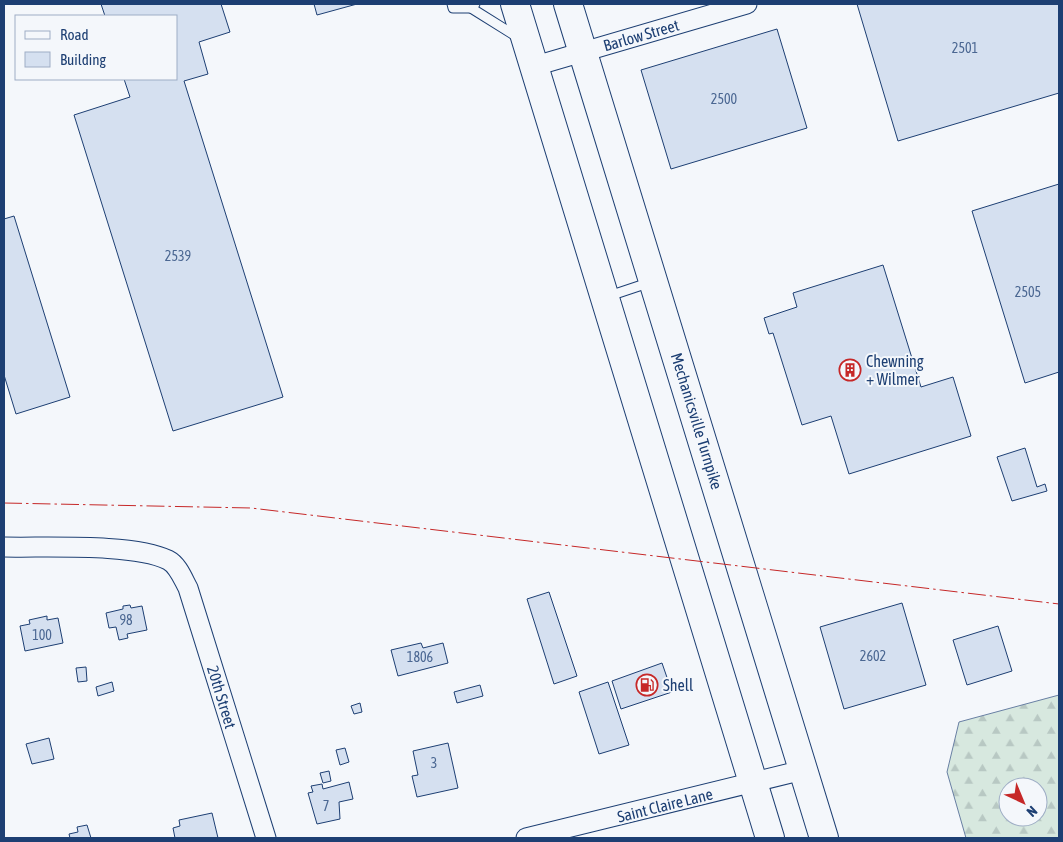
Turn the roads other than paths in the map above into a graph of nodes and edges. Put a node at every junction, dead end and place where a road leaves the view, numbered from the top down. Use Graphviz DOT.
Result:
graph roads {
  1 [pos="452,4"];
  2 [pos="515,4"];
  3 [pos="568,4"];
  4 [pos="746,4"];
  5 [pos="473,6"];
  6 [pos="583,51"];
  7 [pos="532,55"];
  8 [pos="653,281"];
  9 [pos="604,298"];
  10 [pos="4,547"];
  11 [pos="803,770"];
  12 [pos="753,783"];
  13 [pos="266,838"];
  14 [pos="526,838"];
  15 [pos="770,838"];
  16 [pos="824,838"];
  1 -- 5 [label="lane"];
  2 -- 7 [label="highway"];
  3 -- 6 [label="highway, Mechanicsville Turnpike"];
  4 -- 6 [label="street, Barlow Street"];
  5 -- 7 [label="lane"];
  6 -- 7 [label="street, Barlow Street"];
  6 -- 8 [label="highway, Mechanicsville Turnpike"];
  7 -- 9 [label="highway"];
  8 -- 9 [label="lane"];
  8 -- 11 [label="highway, Mechanicsville Turnpike"];
  9 -- 12 [label="highway"];
  10 -- 13 [label="street, 20th Street"];
  11 -- 12 [label="street, Saint Claire Lane"];
  11 -- 16 [label="highway, Mechanicsville Turnpike"];
  12 -- 14 [label="street, Saint Claire Lane"];
  12 -- 15 [label="highway"];
}
